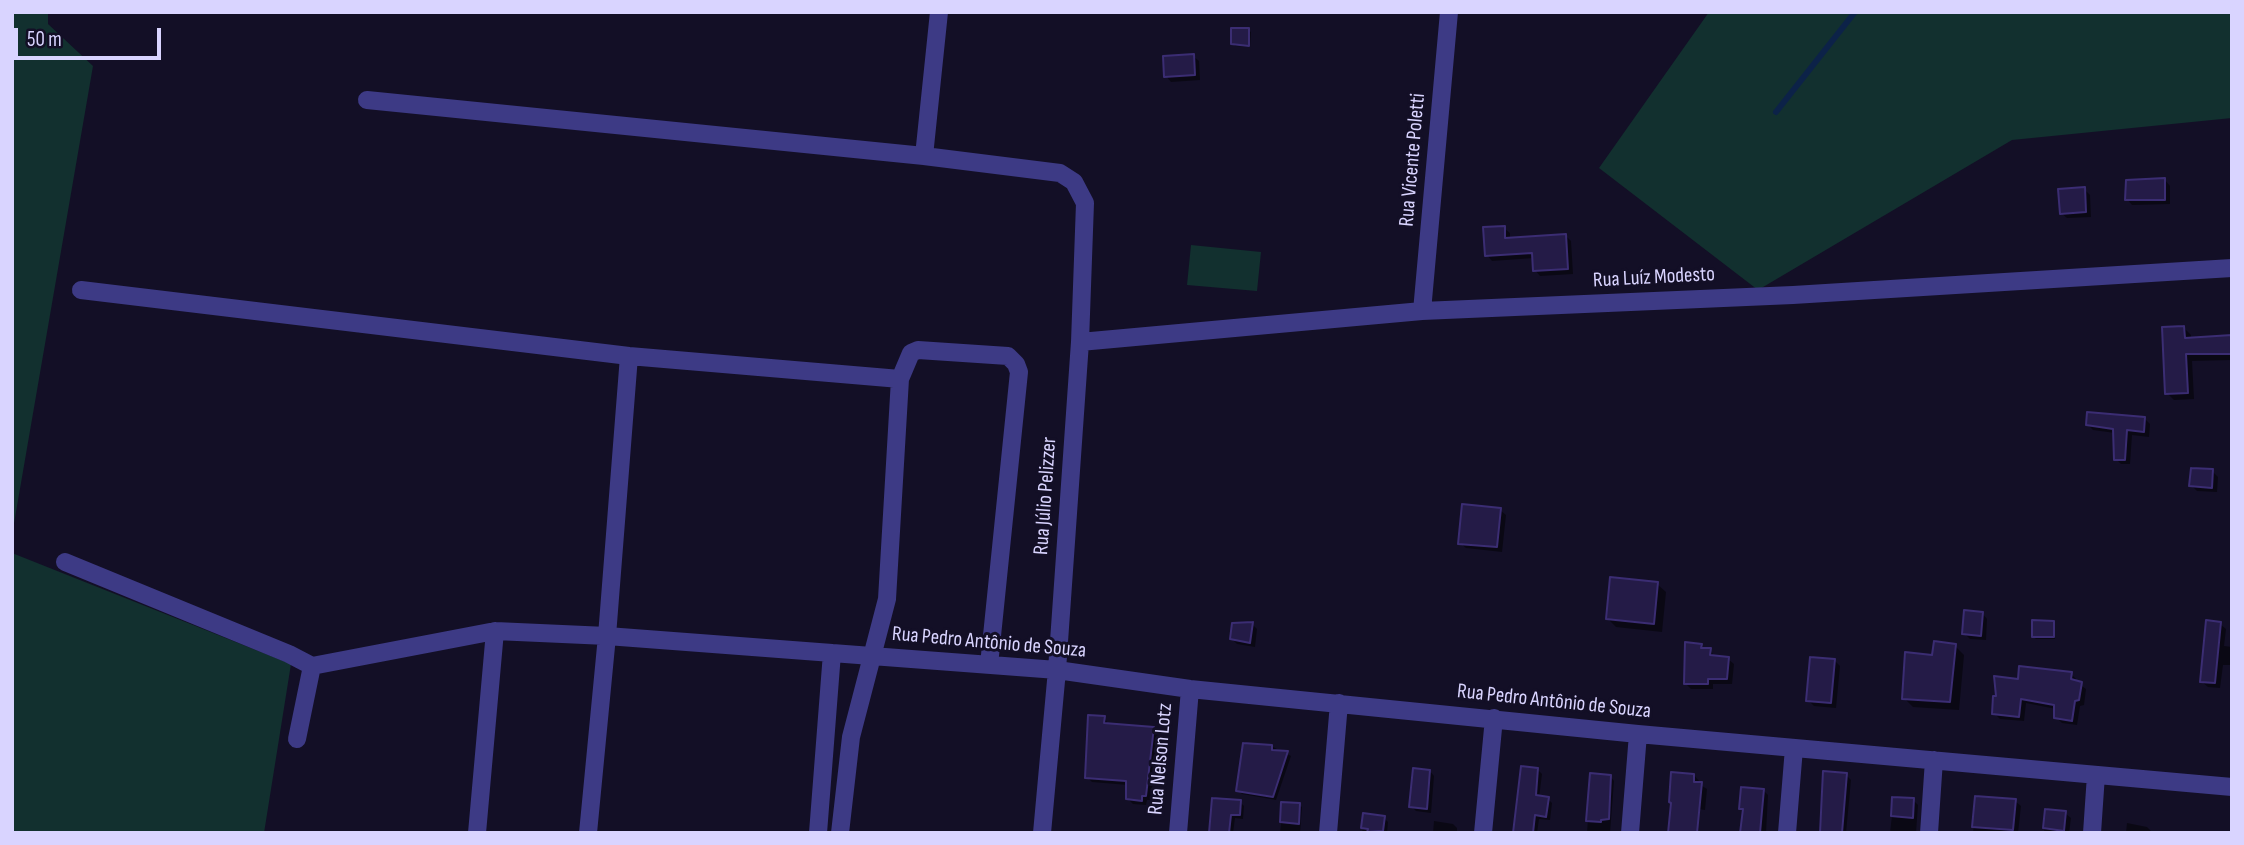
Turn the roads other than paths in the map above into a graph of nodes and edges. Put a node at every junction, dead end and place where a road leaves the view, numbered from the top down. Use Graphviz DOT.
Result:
graph roads {
  1 [pos="939,12"];
  2 [pos="1449,12"];
  3 [pos="367,100"];
  4 [pos="924,156"];
  5 [pos="2232,268"];
  6 [pos="81,290"];
  7 [pos="1422,311"];
  8 [pos="1080,342"];
  9 [pos="629,356"];
  10 [pos="900,379"];
  11 [pos="65,562"];
  12 [pos="495,631"];
  13 [pos="607,636"];
  14 [pos="832,653"];
  15 [pos="872,655"];
  16 [pos="989,665"];
  17 [pos="312,666"];
  18 [pos="1057,670"];
  19 [pos="1190,689"];
  20 [pos="1339,704"];
  21 [pos="1494,718"];
  22 [pos="1638,734"];
  23 [pos="297,739"];
  24 [pos="1794,748"];
  25 [pos="1934,760"];
  26 [pos="2096,775"];
  27 [pos="2232,787"];
  28 [pos="477,833"];
  29 [pos="588,833"];
  30 [pos="818,833"];
  31 [pos="840,833"];
  32 [pos="1042,833"];
  33 [pos="1178,833"];
  34 [pos="1328,833"];
  35 [pos="1483,833"];
  36 [pos="1630,833"];
  37 [pos="1787,833"];
  38 [pos="1928,833"];
  39 [pos="2092,833"];
  1 -- 4 [label="street"];
  2 -- 7 [label="street, Rua Vicente Poletti"];
  3 -- 4 [label="street"];
  4 -- 8 [label="street, Rua Júlio Pelizzer"];
  5 -- 7 [label="street, Rua Luíz Modesto"];
  6 -- 9 [label="street"];
  7 -- 8 [label="street, Rua Luíz Modesto"];
  8 -- 18 [label="street, Rua Júlio Pelizzer"];
  9 -- 10 [label="street"];
  9 -- 13 [label="street"];
  10 -- 15 [label="street"];
  10 -- 16 [label="street"];
  11 -- 17 [label="street"];
  12 -- 13 [label="street, Rua Pedro Antônio de Souza"];
  12 -- 17 [label="street, Rua Pedro Antônio de Souza"];
  12 -- 28 [label="street"];
  13 -- 14 [label="street, Rua Pedro Antônio de Souza"];
  13 -- 29 [label="street"];
  14 -- 15 [label="street, Rua Pedro Antônio de Souza"];
  14 -- 30 [label="street"];
  15 -- 16 [label="street, Rua Pedro Antônio de Souza"];
  15 -- 31 [label="street"];
  16 -- 18 [label="street, Rua Pedro Antônio de Souza"];
  17 -- 23 [label="street"];
  18 -- 19 [label="street, Rua Pedro Antônio de Souza"];
  18 -- 32 [label="street, Rua Júlio Pelizzer"];
  19 -- 20 [label="street, Rua Pedro Antônio de Souza"];
  19 -- 33 [label="street, Rua Nelson Lotz"];
  20 -- 21 [label="street, Rua Pedro Antônio de Souza"];
  20 -- 34 [label="street"];
  21 -- 22 [label="street, Rua Pedro Antônio de Souza"];
  21 -- 35 [label="street"];
  22 -- 24 [label="street, Rua Pedro Antônio de Souza"];
  22 -- 36 [label="street"];
  24 -- 25 [label="street, Rua Pedro Antônio de Souza"];
  24 -- 37 [label="street"];
  25 -- 26 [label="street, Rua Pedro Antônio de Souza"];
  25 -- 38 [label="street"];
  26 -- 27 [label="street, Rua Pedro Antônio de Souza"];
  26 -- 39 [label="street"];
}
